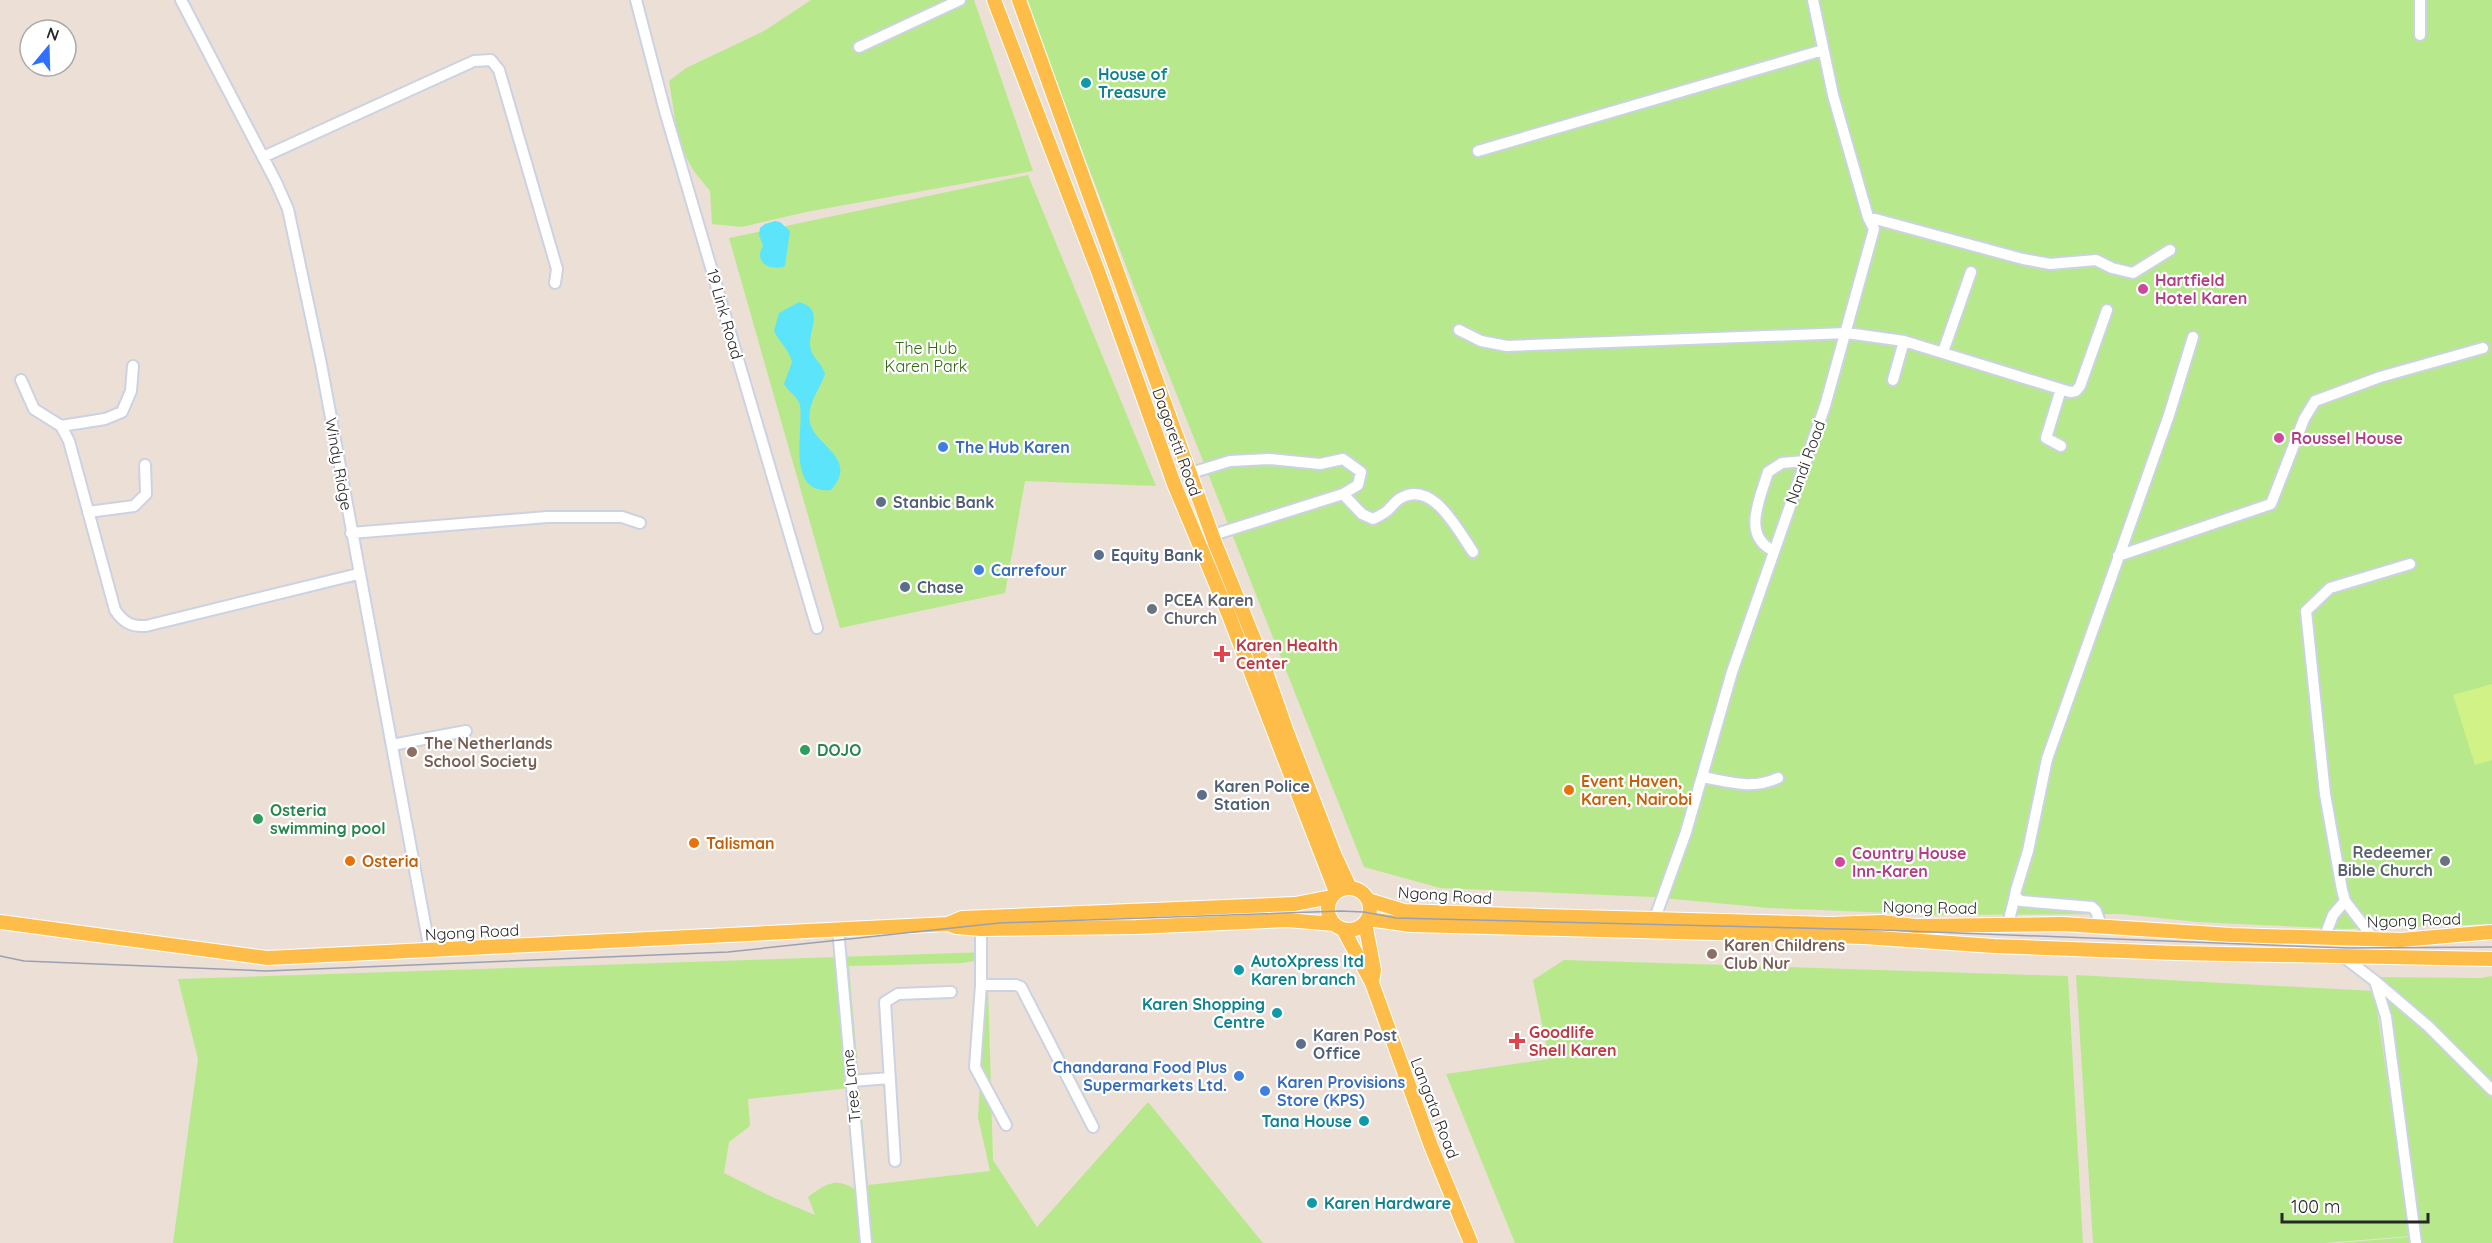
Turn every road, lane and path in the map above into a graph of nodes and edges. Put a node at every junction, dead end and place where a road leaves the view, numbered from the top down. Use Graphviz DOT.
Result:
graph roads {
  1 [pos="181,0"];
  2 [pos="636,0"];
  3 [pos="960,0"];
  4 [pos="994,0"];
  5 [pos="1019,0"];
  6 [pos="1813,0"];
  7 [pos="2420,0"];
  8 [pos="2420,35"];
  9 [pos="859,47"];
  10 [pos="1823,50"];
  11 [pos="1478,151"];
  12 [pos="263,158"];
  13 [pos="1868,217"];
  14 [pos="2170,250"];
  15 [pos="1971,272"];
  16 [pos="555,283"];
  17 [pos="2107,310"];
  18 [pos="1459,330"];
  19 [pos="1846,333"];
  20 [pos="2193,337"];
  21 [pos="1904,341"];
  22 [pos="2483,348"];
  23 [pos="1943,352"];
  24 [pos="133,366"];
  25 [pos="21,380"];
  26 [pos="1893,380"];
  27 [pos="2061,389"];
  28 [pos="61,426"];
  29 [pos="2061,446"];
  30 [pos="1805,461"];
  31 [pos="146,465"];
  32 [pos="1191,472"];
  33 [pos="1343,494"];
  34 [pos="88,512"];
  35 [pos="640,522"];
  36 [pos="351,533"];
  37 [pos="1213,535"];
  38 [pos="1774,551"];
  39 [pos="1473,552"];
  40 [pos="2118,556"];
  41 [pos="2410,564"];
  42 [pos="358,574"];
  43 [pos="817,628"];
  44 [pos="466,730"];
  45 [pos="392,745"];
  46 [pos="1702,777"];
  47 [pos="1778,778"];
  48 [pos="1339,892"];
  49 [pos="2015,896"];
  50 [pos="1368,900"];
  51 [pos="2345,901"];
  52 [pos="1082,914"];
  53 [pos="1655,918"];
  54 [pos="0,921"];
  55 [pos="1367,921"];
  56 [pos="948,924"];
  57 [pos="2008,924"];
  58 [pos="1339,926"];
  59 [pos="2101,926"];
  60 [pos="1083,928"];
  61 [pos="838,929"];
  62 [pos="981,929"];
  63 [pos="2492,932"];
  64 [pos="2325,936"];
  65 [pos="2374,939"];
  66 [pos="430,951"];
  67 [pos="2345,958"];
  68 [pos="2492,959"];
  69 [pos="2375,981"];
  70 [pos="1372,983"];
  71 [pos="981,985"];
  72 [pos="951,992"];
  73 [pos="890,1078"];
  74 [pos="851,1081"];
  75 [pos="2492,1090"];
  76 [pos="1006,1125"];
  77 [pos="1093,1127"];
  78 [pos="895,1161"];
  79 [pos="866,1243"];
  80 [pos="1471,1243"];
  81 [pos="2416,1243"];
  1 -- 12 [label="street, Windy Ridge"];
  2 -- 43 [label="street, 19 Link Road"];
  3 -- 9 [label="street"];
  4 -- 48 [label="main road, Dagoretti Road"];
  5 -- 32 [label="main road, Dagoretti Road"];
  6 -- 10 [label="street, Nandi Road"];
  7 -- 8 [label="street"];
  10 -- 11 [label="street"];
  10 -- 13 [label="street, Nandi Road"];
  12 -- 16 [label="street"];
  12 -- 36 [label="street, Windy Ridge"];
  13 -- 14 [label="street"];
  13 -- 19 [label="street, Nandi Road"];
  15 -- 23 [label="street"];
  17 -- 27 [label="street"];
  18 -- 19 [label="street"];
  19 -- 21 [label="street"];
  19 -- 30 [label="street, Nandi Road"];
  20 -- 40 [label="street"];
  21 -- 23 [label="street"];
  21 -- 26 [label="street"];
  22 -- 40 [label="street"];
  23 -- 27 [label="street"];
  24 -- 28 [label="street"];
  25 -- 28 [label="street"];
  27 -- 29 [label="street"];
  28 -- 34 [label="street"];
  30 -- 38 [label="street, Nandi Road"];
  30 -- 38 [label="street"];
  31 -- 34 [label="street"];
  32 -- 33 [label="street"];
  32 -- 37 [label="main road, Dagoretti Road"];
  33 -- 37 [label="street"];
  33 -- 39 [label="street"];
  34 -- 42 [label="street"];
  35 -- 36 [label="street"];
  36 -- 42 [label="street, Windy Ridge"];
  37 -- 48 [label="main road, Dagoretti Road"];
  38 -- 46 [label="street, Nandi Road"];
  40 -- 49 [label="street"];
  41 -- 51 [label="street"];
  42 -- 45 [label="street, Windy Ridge"];
  44 -- 45 [label="street"];
  45 -- 66 [label="street, Windy Ridge"];
  46 -- 47 [label="street"];
  46 -- 53 [label="street, Nandi Road"];
  48 -- 50 [label="main road"];
  48 -- 52 [label="main road, Ngong Road"];
  48 -- 58 [label="main road"];
  49 -- 57 [label="street"];
  49 -- 59 [label="street"];
  50 -- 53 [label="main road, Ngong Road"];
  50 -- 55 [label="main road"];
  51 -- 64 [label="street"];
  51 -- 65 [label="street"];
  52 -- 56 [label="main road, Ngong Road"];
  52 -- 60 [label="main road"];
  53 -- 57 [label="main road, Ngong Road"];
  54 -- 66 [label="main road, Ngong Road"];
  55 -- 58 [label="main road"];
  55 -- 67 [label="main road, Ngong Road"];
  55 -- 70 [label="main road"];
  56 -- 61 [label="main road, Ngong Road"];
  56 -- 62 [label="main road, Ngong Road"];
  57 -- 59 [label="main road, Ngong Road"];
  58 -- 60 [label="main road, Ngong Road"];
  58 -- 70 [label="main road"];
  59 -- 64 [label="main road, Ngong Road"];
  60 -- 62 [label="main road, Ngong Road"];
  61 -- 66 [label="main road, Ngong Road"];
  61 -- 74 [label="street, Tree Lane"];
  62 -- 71 [label="street"];
  63 -- 65 [label="main road, Ngong Road"];
  64 -- 65 [label="main road, Ngong Road"];
  67 -- 68 [label="main road, Ngong Road"];
  67 -- 69 [label="street"];
  69 -- 75 [label="street"];
  69 -- 81 [label="street"];
  70 -- 80 [label="main road, Langata Road"];
  71 -- 76 [label="street"];
  71 -- 77 [label="street"];
  72 -- 73 [label="street"];
  73 -- 74 [label="street"];
  73 -- 78 [label="street"];
  74 -- 79 [label="street, Tree Lane"];
}
